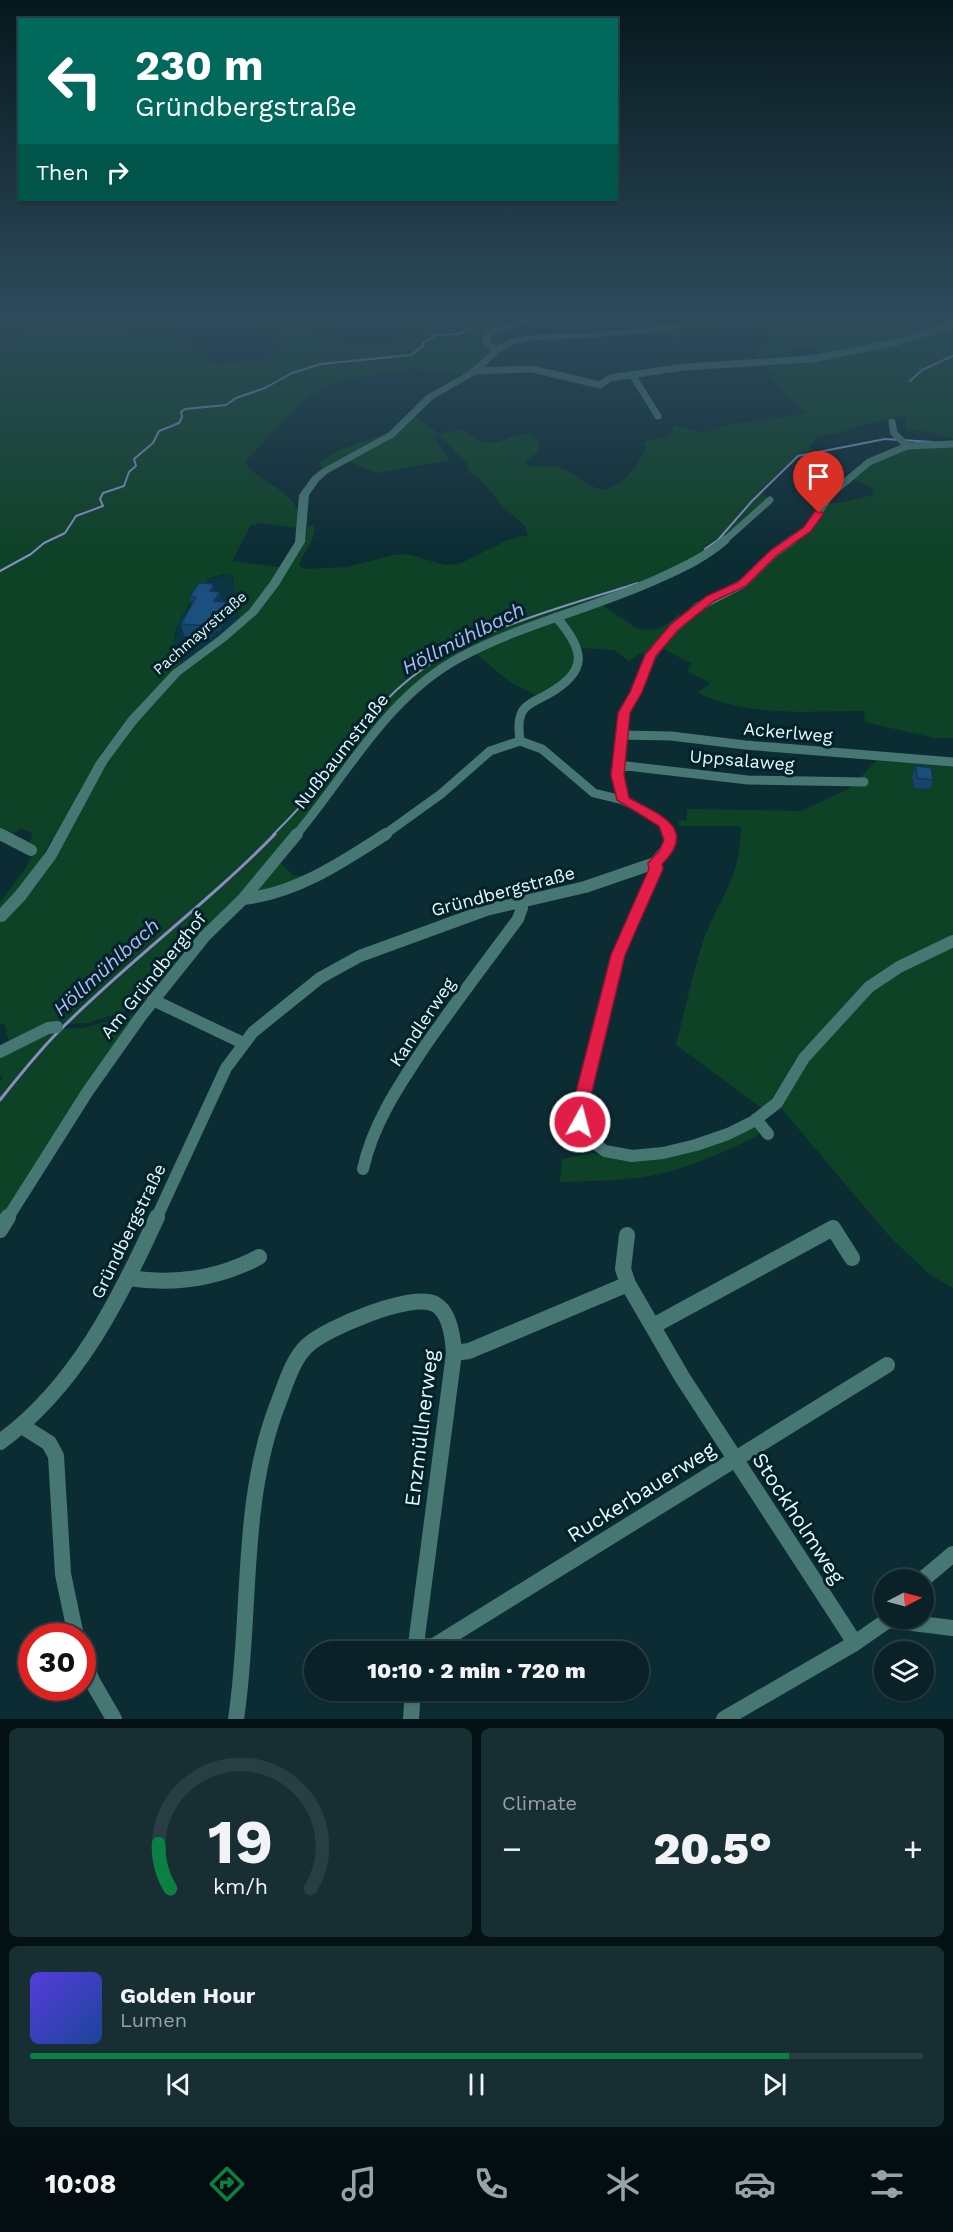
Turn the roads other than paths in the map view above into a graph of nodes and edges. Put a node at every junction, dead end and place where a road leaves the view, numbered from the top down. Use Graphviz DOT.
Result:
graph roads {
  1 [pos="433,396"];
  2 [pos="646,396"];
  3 [pos="658,416"];
  4 [pos="892,422"];
  5 [pos="901,441"];
  6 [pos="953,444"];
  7 [pos="770,500"];
  8 [pos="556,617"];
  9 [pos="620,735"];
  10 [pos="520,741"];
  11 [pos="953,762"];
  12 [pos="618,765"];
  13 [pos="864,782"];
  14 [pos="623,800"];
  15 [pos="0,834"];
  16 [pos="31,850"];
  17 [pos="655,863"];
  18 [pos="243,899"];
  19 [pos="521,902"];
  20 [pos="0,917"];
  21 [pos="953,941"];
  22 [pos="153,1000"];
  23 [pos="57,1027"];
  24 [pos="243,1043"];
  25 [pos="0,1052"];
  26 [pos="756,1119"];
  27 [pos="768,1134"];
  28 [pos="363,1169"];
  29 [pos="0,1230"];
  30 [pos="627,1235"];
  31 [pos="259,1257"];
  32 [pos="852,1258"];
  33 [pos="129,1278"];
  34 [pos="628,1284"];
  35 [pos="653,1326"];
  36 [pos="454,1353"];
  37 [pos="887,1365"];
  38 [pos="22,1426"];
  39 [pos="0,1442"];
  40 [pos="734,1458"];
  41 [pos="953,1554"];
  42 [pos="934,1570"];
  43 [pos="73,1623"];
  44 [pos="934,1625"];
  45 [pos="953,1628"];
  46 [pos="875,1629"];
  47 [pos="416,1641"];
  48 [pos="442,1641"];
  49 [pos="855,1643"];
  50 [pos="96,1686"];
  51 [pos="412,1701"];
  52 [pos="114,1719"];
  53 [pos="236,1719"];
  54 [pos="411,1719"];
  55 [pos="724,1719"];
  1 -- 20 [label="street, Pachmayrstraße"];
  2 -- 3 [label="street"];
  4 -- 5 [label="street"];
  5 -- 6 [label="street"];
  5 -- 9 [label="street"];
  7 -- 8 [label="street, Nußbaumstraße"];
  8 -- 10 [label="street"];
  8 -- 18 [label="street, Nußbaumstraße"];
  9 -- 11 [label="street, Ackerlweg"];
  9 -- 12 [label="street"];
  10 -- 14 [label="street"];
  10 -- 18 [label="street"];
  12 -- 13 [label="street, Uppsalaweg"];
  12 -- 14 [label="street"];
  14 -- 17 [label="street"];
  15 -- 16 [label="street"];
  17 -- 19 [label="street, Gründbergstraße"];
  17 -- 26 [label="street"];
  18 -- 22 [label="street, Am Gründberghof"];
  19 -- 24 [label="street, Gründbergstraße"];
  19 -- 28 [label="street, Kandlerweg"];
  21 -- 26 [label="street"];
  22 -- 24 [label="street"];
  22 -- 29 [label="street, Am Gründberghof"];
  23 -- 25 [label="street"];
  24 -- 33 [label="street, Gründbergstraße"];
  26 -- 27 [label="street"];
  30 -- 34 [label="street, Stockholmweg"];
  31 -- 33 [label="street"];
  32 -- 35 [label="street"];
  33 -- 38 [label="street, Gründbergstraße"];
  34 -- 35 [label="street, Stockholmweg"];
  34 -- 36 [label="street"];
  35 -- 40 [label="street, Stockholmweg"];
  36 -- 47 [label="street, Enzmüllnerweg"];
  36 -- 53 [label="street, Enzmüllnerweg"];
  37 -- 40 [label="street, Ruckerbauerweg"];
  38 -- 39 [label="street, Gründbergstraße"];
  38 -- 43 [label="street"];
  40 -- 48 [label="street, Ruckerbauerweg"];
  40 -- 49 [label="street, Stockholmweg"];
  41 -- 42 [label="street"];
  44 -- 45 [label="street"];
  46 -- 49 [label="street"];
  49 -- 55 [label="street"];
  50 -- 52 [label="street"];
  51 -- 54 [label="street"];
}
